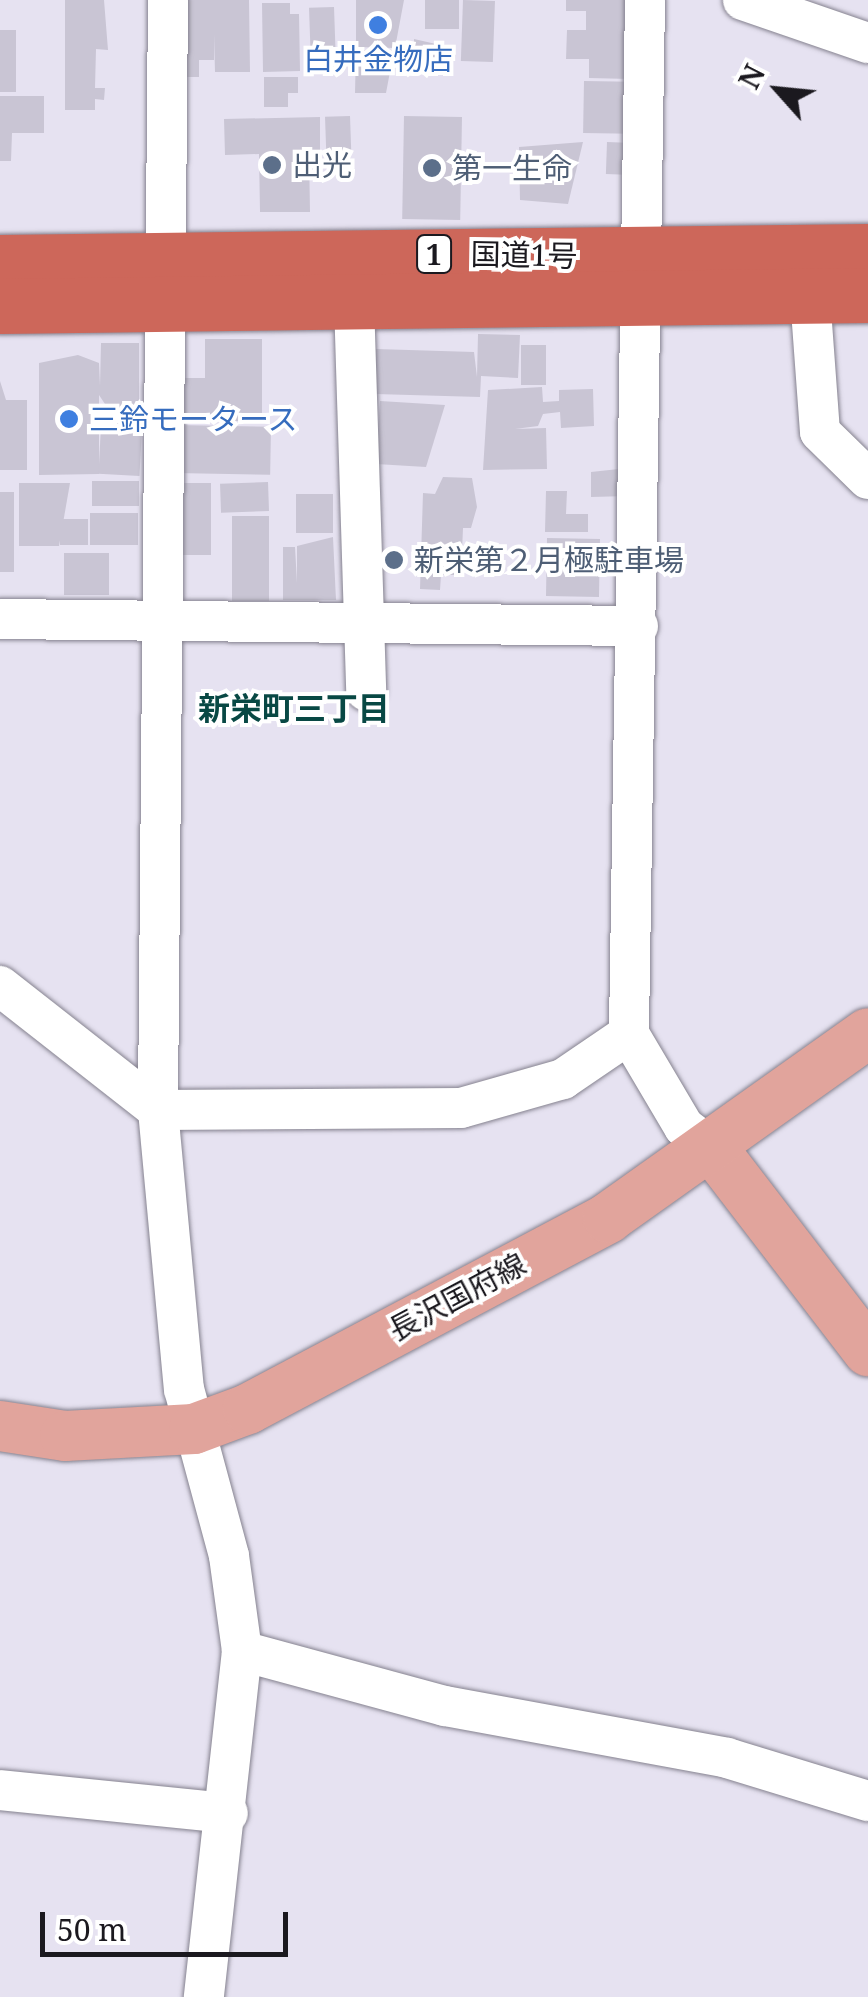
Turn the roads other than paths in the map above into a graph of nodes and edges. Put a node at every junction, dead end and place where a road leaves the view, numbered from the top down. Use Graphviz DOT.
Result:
graph roads {
  1 [pos="168,0"];
  2 [pos="646,0"];
  3 [pos="743,0"];
  4 [pos="868,43"];
  5 [pos="868,252"];
  6 [pos="0,262"];
  7 [pos="642,278"];
  8 [pos="160,282"];
  9 [pos="868,295"];
  10 [pos="810,296"];
  11 [pos="354,302"];
  12 [pos="0,306"];
  13 [pos="868,479"];
  14 [pos="160,616"];
  15 [pos="0,619"];
  16 [pos="364,620"];
  17 [pos="638,626"];
  18 [pos="366,692"];
  19 [pos="0,986"];
  20 [pos="868,1033"];
  21 [pos="629,1034"];
  22 [pos="158,1110"];
  23 [pos="714,1149"];
  24 [pos="868,1352"];
  25 [pos="0,1426"];
  26 [pos="194,1430"];
  27 [pos="242,1651"];
  28 [pos="0,1790"];
  29 [pos="868,1801"];
  30 [pos="228,1812"];
  31 [pos="204,1997"];
  1 -- 8 [label="street"];
  2 -- 7 [label="street"];
  3 -- 4 [label="street"];
  5 -- 7 [label="highway, 国道1号 / 1"];
  6 -- 8 [label="highway, 国道1号 / 1"];
  7 -- 8 [label="highway, 国道1号 / 1"];
  7 -- 10 [label="highway, 国道1号 / 1"];
  7 -- 11 [label="highway, 国道1号 / 1"];
  7 -- 17 [label="street"];
  8 -- 11 [label="highway, 国道1号 / 1"];
  8 -- 12 [label="highway, 国道1号 / 1"];
  8 -- 14 [label="street"];
  9 -- 10 [label="highway, 国道1号 / 1"];
  10 -- 13 [label="street"];
  11 -- 16 [label="street"];
  14 -- 15 [label="street"];
  14 -- 16 [label="street"];
  14 -- 22 [label="street"];
  16 -- 17 [label="street"];
  16 -- 18 [label="street"];
  17 -- 21 [label="street"];
  19 -- 22 [label="street"];
  20 -- 23 [label="main road, 長沢国府線"];
  21 -- 22 [label="street"];
  21 -- 23 [label="street"];
  22 -- 26 [label="street"];
  23 -- 24 [label="main road"];
  23 -- 26 [label="main road, 長沢国府線"];
  25 -- 26 [label="main road, 長沢国府線"];
  26 -- 27 [label="street"];
  27 -- 29 [label="street"];
  27 -- 30 [label="street"];
  28 -- 30 [label="street"];
  30 -- 31 [label="street"];
}
